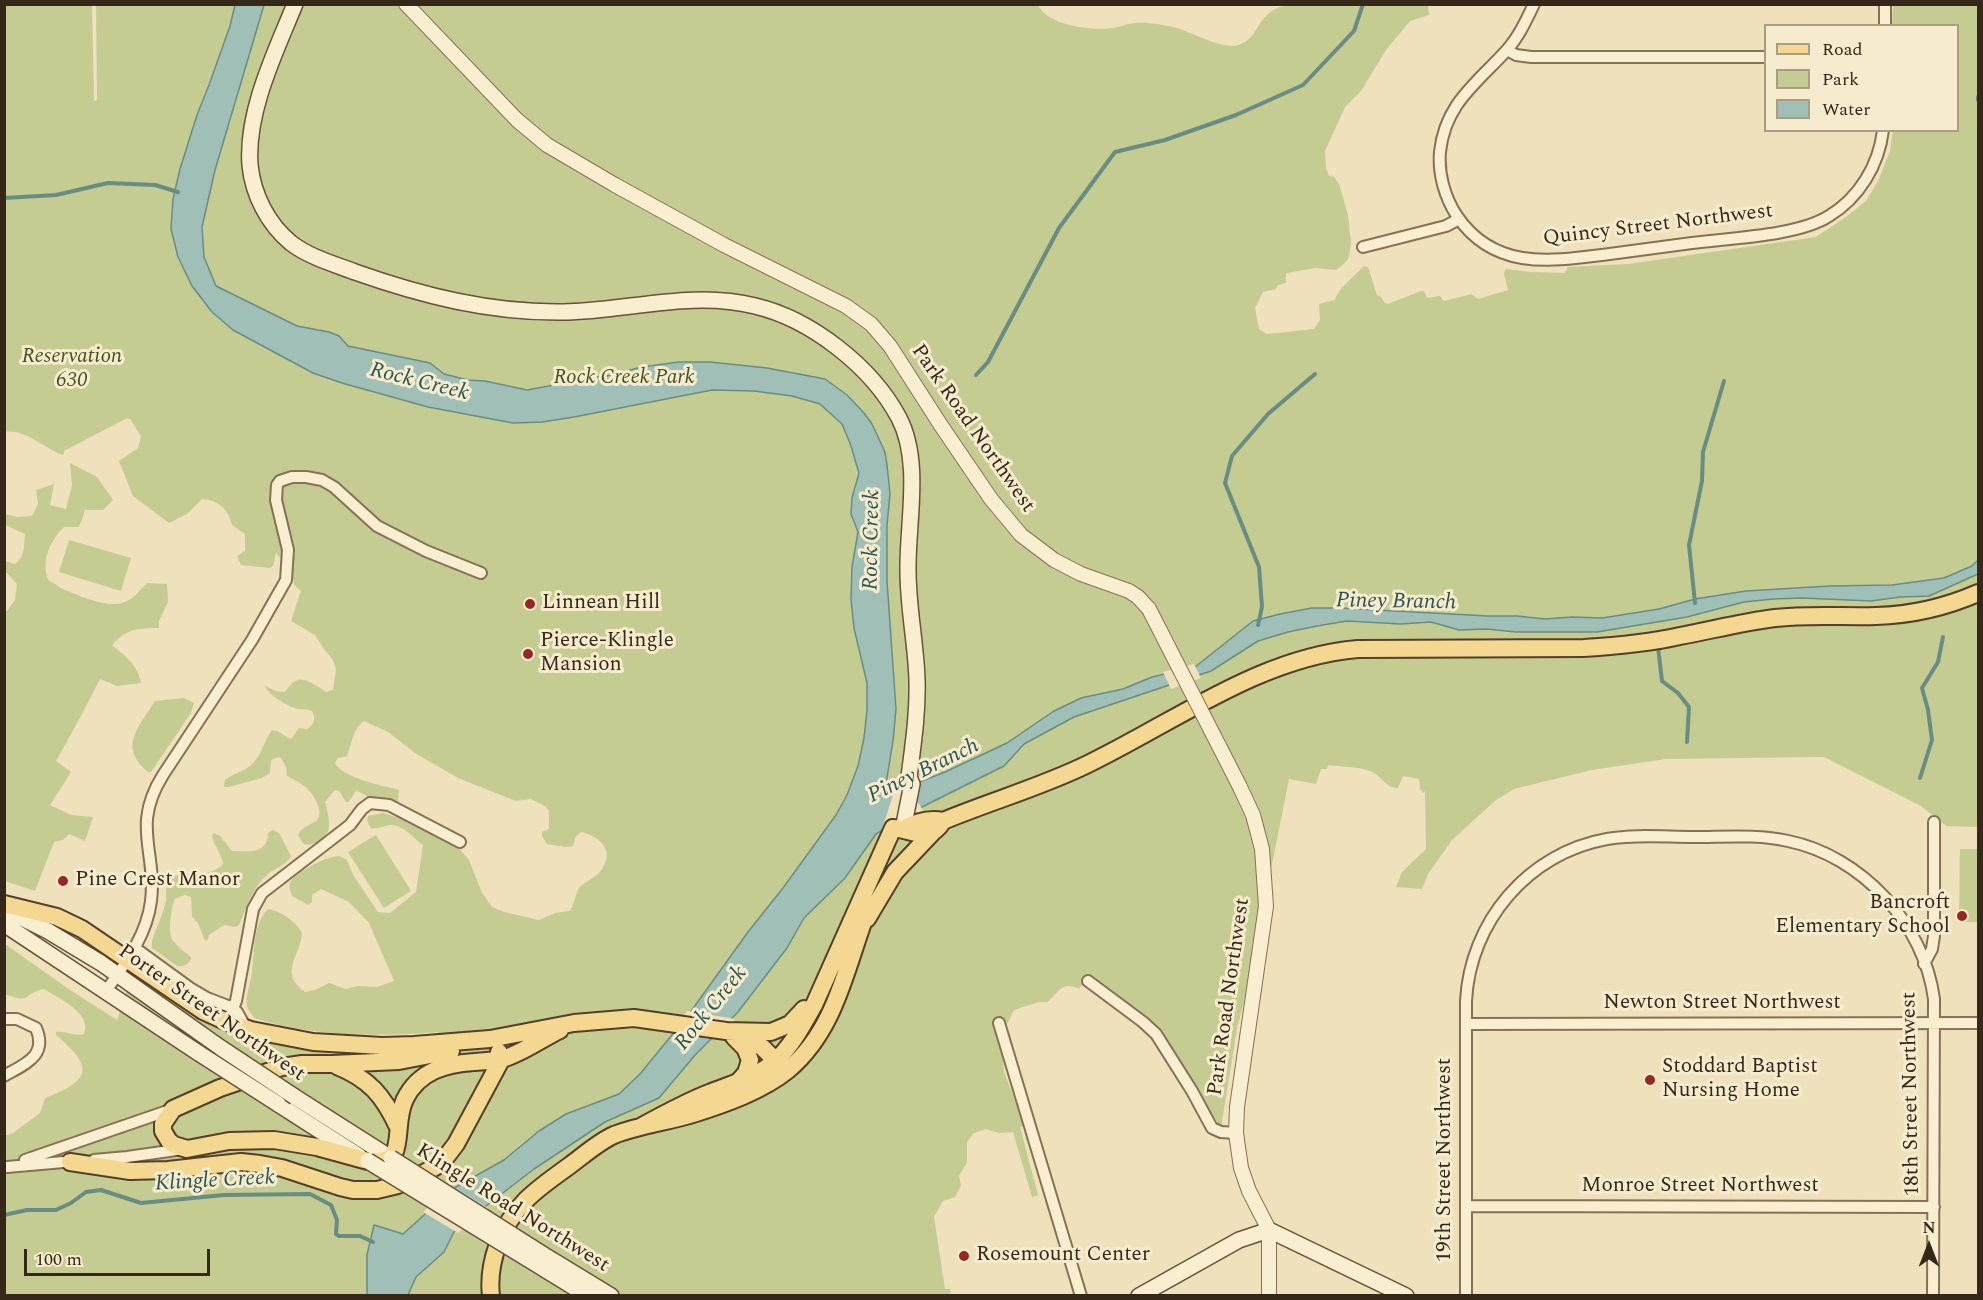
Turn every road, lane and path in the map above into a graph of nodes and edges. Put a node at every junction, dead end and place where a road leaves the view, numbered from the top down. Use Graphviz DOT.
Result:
graph roads {
  1 [pos="295,4"];
  2 [pos="406,4"];
  3 [pos="1534,4"];
  4 [pos="1885,4"];
  5 [pos="1885,24"];
  6 [pos="1507,50"];
  7 [pos="1764,57"];
  8 [pos="1883,132"];
  9 [pos="1459,219"];
  10 [pos="1363,247"];
  11 [pos="481,573"];
  12 [pos="1978,593"];
  13 [pos="1934,822"];
  14 [pos="899,825"];
  15 [pos="938,827"];
  16 [pos="460,842"];
  17 [pos="4,904"];
  18 [pos="4,909"];
  19 [pos="4,924"];
  20 [pos="860,930"];
  21 [pos="131,954"];
  22 [pos="832,962"];
  23 [pos="1924,964"];
  24 [pos="118,975"];
  25 [pos="1088,981"];
  26 [pos="106,991"];
  27 [pos="232,1008"];
  28 [pos="4,1019"];
  29 [pos="574,1023"];
  30 [pos="999,1023"];
  31 [pos="1934,1023"];
  32 [pos="1978,1023"];
  33 [pos="1466,1024"];
  34 [pos="246,1028"];
  35 [pos="726,1031"];
  36 [pos="493,1038"];
  37 [pos="501,1060"];
  38 [pos="332,1064"];
  39 [pos="781,1066"];
  40 [pos="4,1076"];
  41 [pos="737,1083"];
  42 [pos="173,1109"];
  43 [pos="642,1126"];
  44 [pos="398,1128"];
  45 [pos="1236,1134"];
  46 [pos="187,1149"];
  47 [pos="358,1157"];
  48 [pos="391,1158"];
  49 [pos="70,1162"];
  50 [pos="6,1167"];
  51 [pos="1466,1206"];
  52 [pos="1934,1208"];
  53 [pos="1269,1230"];
  54 [pos="549,1265"];
  55 [pos="491,1296"];
  56 [pos="588,1296"];
  57 [pos="611,1296"];
  58 [pos="1081,1296"];
  59 [pos="1139,1296"];
  60 [pos="1269,1296"];
  61 [pos="1406,1296"];
  62 [pos="1466,1296"];
  63 [pos="1933,1296"];
  1 -- 14 [label="main road"];
  2 -- 45 [label="street, Park Road Northwest, bridge"];
  3 -- 6 [label="street"];
  4 -- 5 [label="street"];
  6 -- 7 [label="street"];
  6 -- 9 [label="street"];
  8 -- 9 [label="street, Quincy Street Northwest"];
  9 -- 10 [label="street"];
  11 -- 21 [label="street"];
  12 -- 15 [label="main road"];
  13 -- 23 [label="street, 18th Street Northwest"];
  14 -- 15 [label="main road"];
  14 -- 20 [label="main road"];
  14 -- 22 [label="main road"];
  15 -- 20 [label="main road"];
  16 -- 27 [label="street, Porter Street Northwest"];
  17 -- 21 [label="main road"];
  18 -- 24 [label="main road, Porter Street Northwest"];
  19 -- 26 [label="main road, Porter Street Northwest"];
  20 -- 39 [label="main road"];
  21 -- 24 [label="street"];
  21 -- 27 [label="street, Porter Street Northwest"];
  21 -- 34 [label="main road"];
  22 -- 35 [label="main road"];
  22 -- 39 [label="main road"];
  23 -- 31 [label="street, 18th Street Northwest"];
  23 -- 33 [label="street, 19th Street Northwest"];
  24 -- 26 [label="street"];
  24 -- 48 [label="main road, Porter Street Northwest, bridge"];
  25 -- 45 [label="street"];
  26 -- 47 [label="main road, Porter Street Northwest, bridge"];
  27 -- 34 [label="street, Porter Street Northwest"];
  28 -- 40 [label="street"];
  29 -- 35 [label="main road"];
  29 -- 36 [label="main road"];
  29 -- 37 [label="main road"];
  30 -- 58 [label="street"];
  31 -- 32 [label="street, Newton Street Northwest"];
  31 -- 33 [label="street, Newton Street Northwest"];
  31 -- 52 [label="street, 18th Street Northwest"];
  33 -- 51 [label="street, 19th Street Northwest"];
  34 -- 36 [label="main road"];
  35 -- 39 [label="main road"];
  35 -- 41 [label="main road"];
  36 -- 37 [label="main road"];
  36 -- 38 [label="main road"];
  37 -- 44 [label="main road"];
  37 -- 49 [label="main road"];
  38 -- 42 [label="main road"];
  38 -- 44 [label="main road"];
  39 -- 41 [label="main road"];
  39 -- 43 [label="main road"];
  41 -- 43 [label="main road"];
  42 -- 46 [label="main road"];
  42 -- 50 [label="street"];
  43 -- 55 [label="main road"];
  44 -- 48 [label="main road"];
  45 -- 53 [label="street, Park Road Northwest"];
  46 -- 47 [label="main road"];
  46 -- 49 [label="street"];
  47 -- 48 [label="main road, bridge"];
  47 -- 54 [label="main road, Klingle Road Northwest, bridge"];
  48 -- 54 [label="main road, Klingle Road Northwest, bridge"];
  49 -- 50 [label="street"];
  51 -- 52 [label="street, Monroe Street Northwest"];
  51 -- 62 [label="street, 19th Street Northwest"];
  52 -- 63 [label="street, 18th Street Northwest"];
  53 -- 59 [label="main road"];
  53 -- 60 [label="street"];
  53 -- 61 [label="main road"];
  54 -- 56 [label="main road, Klingle Road Northwest"];
  54 -- 57 [label="main road, Klingle Road Northwest"];
}
